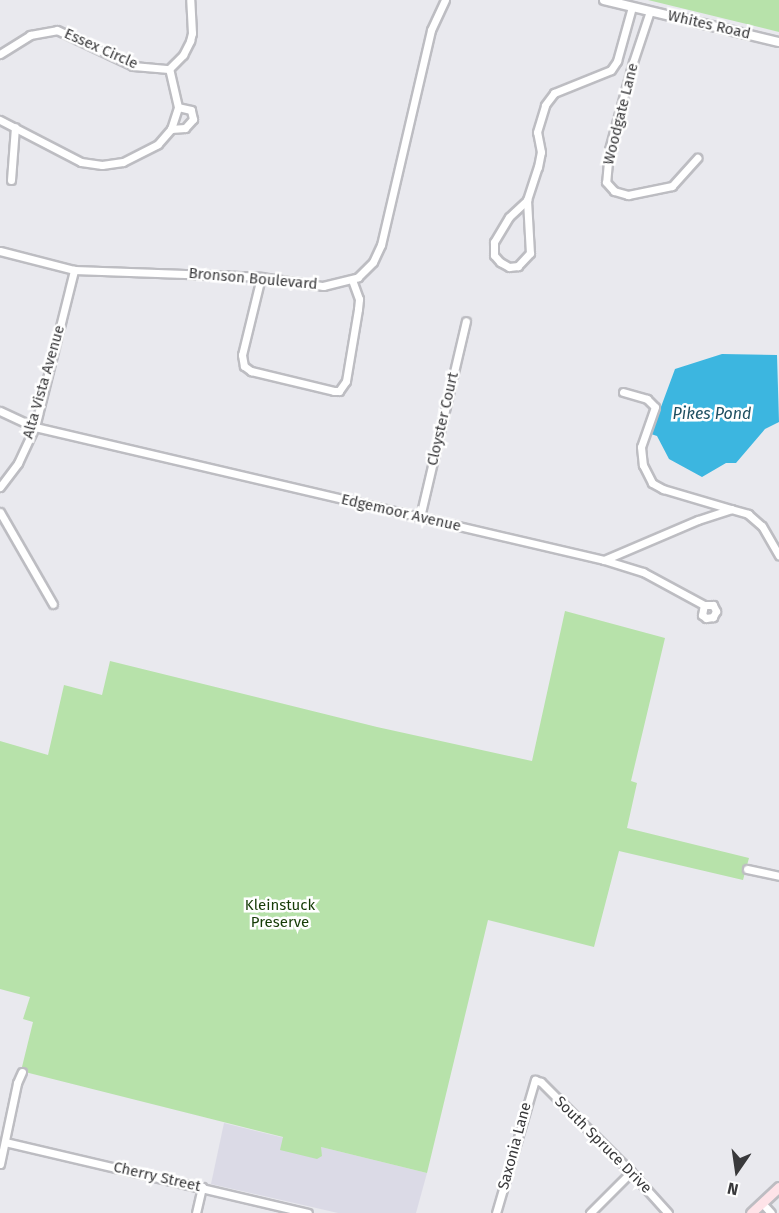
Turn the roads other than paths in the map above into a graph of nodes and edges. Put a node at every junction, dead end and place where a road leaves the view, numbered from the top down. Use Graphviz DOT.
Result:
graph roads {
  1 [pos="190,0"];
  2 [pos="445,0"];
  3 [pos="604,0"];
  4 [pos="632,7"];
  5 [pos="651,11"];
  6 [pos="779,42"];
  7 [pos="0,54"];
  8 [pos="168,69"];
  9 [pos="177,107"];
  10 [pos="0,120"];
  11 [pos="15,127"];
  12 [pos="171,129"];
  13 [pos="697,158"];
  14 [pos="11,180"];
  15 [pos="527,200"];
  16 [pos="0,251"];
  17 [pos="74,270"];
  18 [pos="261,277"];
  19 [pos="352,280"];
  20 [pos="466,321"];
  21 [pos="623,392"];
  22 [pos="0,411"];
  23 [pos="35,427"];
  24 [pos="0,487"];
  25 [pos="731,509"];
  26 [pos="0,512"];
  27 [pos="420,517"];
  28 [pos="779,555"];
  29 [pos="604,560"];
  30 [pos="53,604"];
  31 [pos="704,605"];
  32 [pos="747,868"];
  33 [pos="779,876"];
  34 [pos="22,1072"];
  35 [pos="535,1080"];
  36 [pos="5,1142"];
  37 [pos="0,1164"];
  38 [pos="631,1172"];
  39 [pos="779,1186"];
  40 [pos="202,1187"];
  41 [pos="762,1203"];
  42 [pos="196,1213"];
  43 [pos="308,1213"];
  44 [pos="496,1213"];
  45 [pos="590,1213"];
  46 [pos="668,1213"];
  47 [pos="751,1213"];
  48 [pos="771,1213"];
  1 -- 8 [label="street"];
  2 -- 19 [label="street"];
  3 -- 4 [label="street, Whites Road"];
  4 -- 5 [label="street, Whites Road"];
  4 -- 15 [label="street, Woodgate Lane"];
  5 -- 6 [label="street, Whites Road"];
  5 -- 13 [label="street, Woodgate Lane"];
  7 -- 8 [label="street, Essex Circle"];
  8 -- 9 [label="street"];
  9 -- 12 [label="street"];
  9 -- 12 [label="street"];
  10 -- 11 [label="street"];
  11 -- 12 [label="street"];
  11 -- 14 [label="street"];
  15 -- 15 [label="street, Woodgate Lane"];
  16 -- 17 [label="street, Bronson Boulevard"];
  17 -- 18 [label="street, Bronson Boulevard"];
  17 -- 23 [label="street, Alta Vista Avenue"];
  18 -- 19 [label="street, Bronson Boulevard"];
  18 -- 19 [label="street"];
  20 -- 27 [label="street, Cloyster Court"];
  21 -- 25 [label="street"];
  22 -- 23 [label="street, Edgemoor Avenue"];
  23 -- 24 [label="street, Alta Vista Avenue"];
  23 -- 27 [label="street, Edgemoor Avenue"];
  25 -- 28 [label="street"];
  25 -- 29 [label="street"];
  26 -- 30 [label="street"];
  27 -- 29 [label="street, Edgemoor Avenue"];
  29 -- 31 [label="street, Edgemoor Avenue"];
  32 -- 33 [label="street"];
  34 -- 36 [label="street"];
  35 -- 38 [label="street, South Spruce Drive"];
  35 -- 44 [label="street, Saxonia Lane"];
  36 -- 37 [label="street"];
  36 -- 40 [label="street, Cherry Street"];
  38 -- 45 [label="street"];
  38 -- 46 [label="street, South Spruce Drive"];
  39 -- 41 [label="main road"];
  40 -- 42 [label="street"];
  40 -- 43 [label="street, Cherry Street"];
  41 -- 47 [label="main road"];
  41 -- 48 [label="street"];
}
